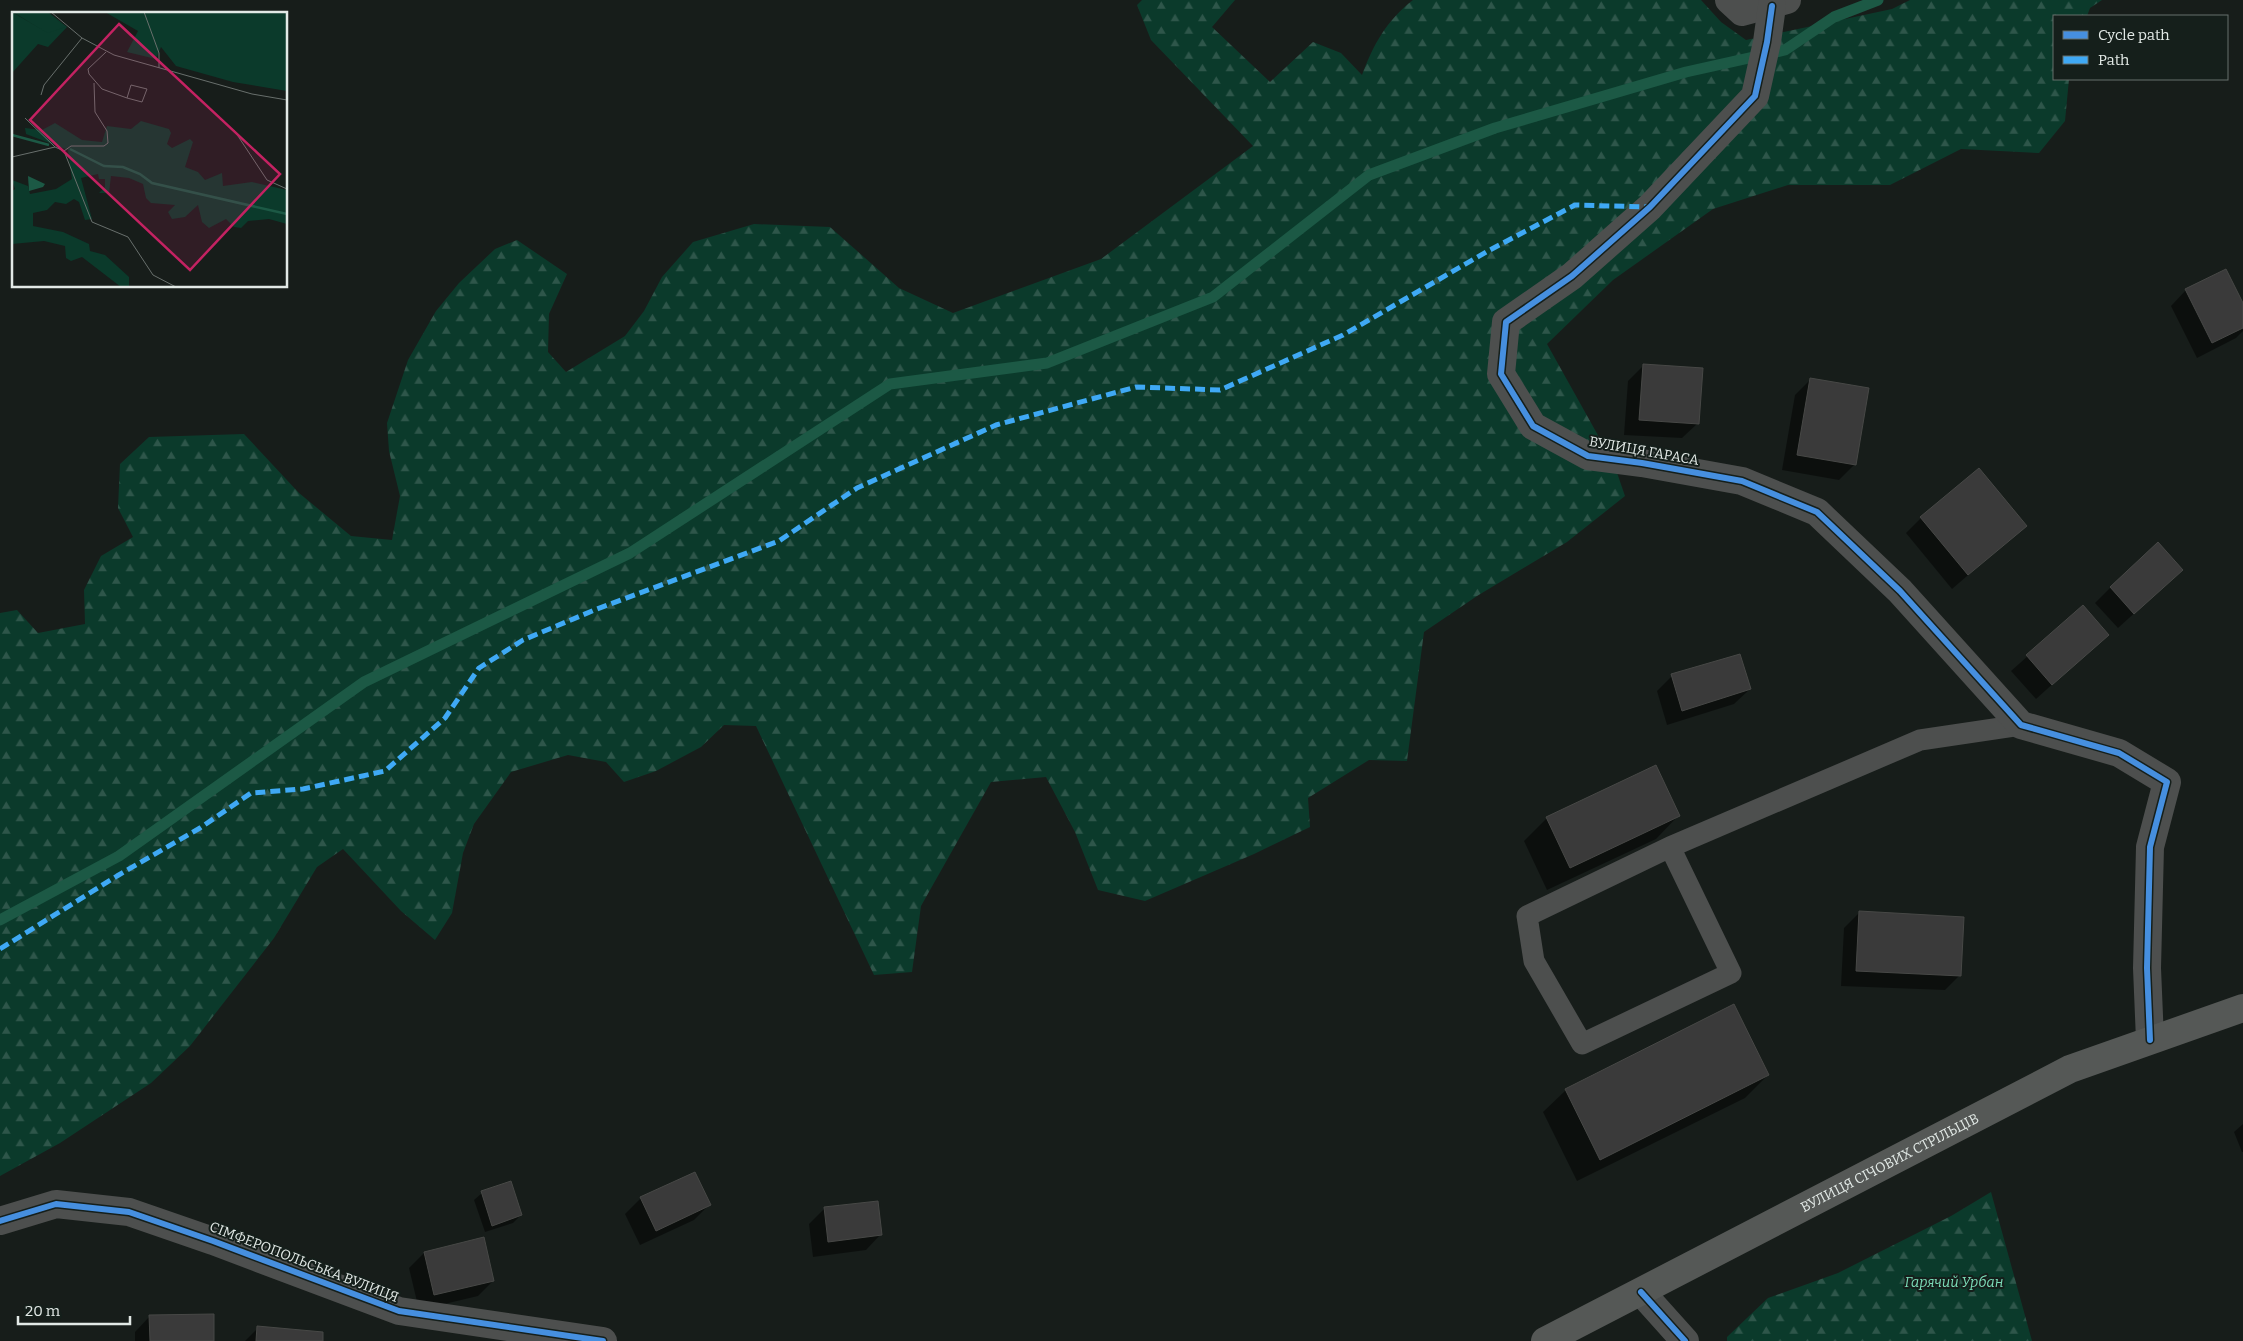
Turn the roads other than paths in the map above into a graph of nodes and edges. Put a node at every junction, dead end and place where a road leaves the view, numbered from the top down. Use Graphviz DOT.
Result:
graph roads {
  1 [pos="1729,0"];
  2 [pos="1780,3"];
  3 [pos="2022,725"];
  4 [pos="1670,847"];
  5 [pos="2243,1008"];
  6 [pos="2150,1040"];
  7 [pos="0,1221"];
  8 [pos="1641,1292"];
  9 [pos="603,1341"];
  10 [pos="1545,1341"];
  11 [pos="1685,1341"];
  1 -- 2 [label="street"];
  2 -- 3 [label="street, ВУЛИЦЯ ГАРАСА"];
  3 -- 4 [label="lane"];
  3 -- 6 [label="street"];
  4 -- 4 [label="lane"];
  5 -- 6 [label="main road, ВУЛИЦЯ СІЧОВИХ СТРІЛЬЦІВ"];
  6 -- 8 [label="main road, ВУЛИЦЯ СІЧОВИХ СТРІЛЬЦІВ"];
  7 -- 9 [label="street, СІМФЕРОПОЛЬСЬКА ВУЛИЦЯ"];
  8 -- 10 [label="main road, ВУЛИЦЯ СІЧОВИХ СТРІЛЬЦІВ"];
  8 -- 11 [label="street"];
}
